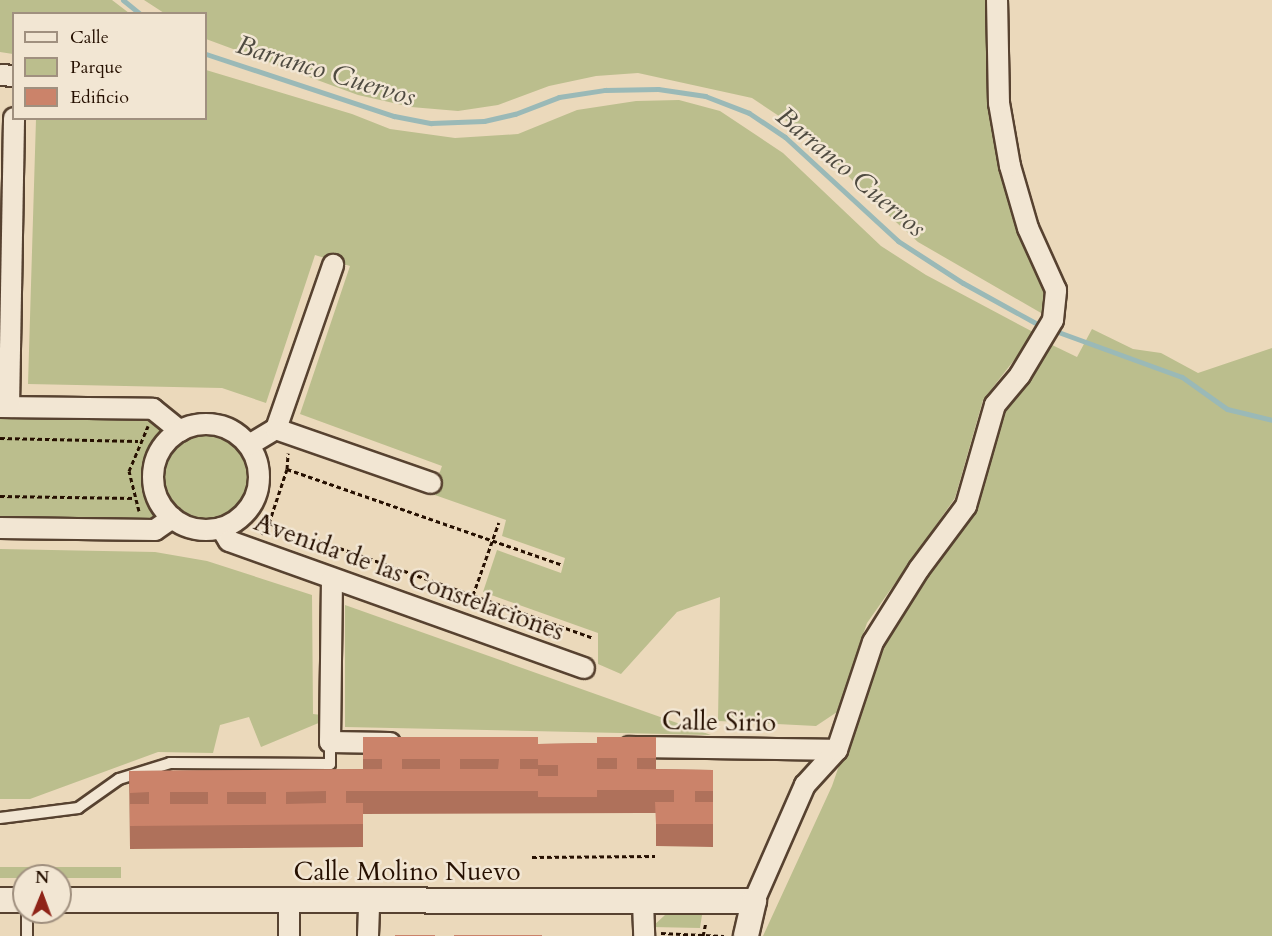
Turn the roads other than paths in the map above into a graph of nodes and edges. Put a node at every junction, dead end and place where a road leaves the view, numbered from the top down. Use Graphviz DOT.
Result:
graph roads {
  1 [pos="997,0"];
  2 [pos="14,120"];
  3 [pos="333,265"];
  4 [pos="4,407"];
  5 [pos="276,429"];
  6 [pos="180,431"];
  7 [pos="249,446"];
  8 [pos="431,483"];
  9 [pos="172,518"];
  10 [pos="0,528"];
  11 [pos="221,528"];
  12 [pos="332,579"];
  13 [pos="584,668"];
  14 [pos="330,742"];
  15 [pos="408,744"];
  16 [pos="609,747"];
  17 [pos="837,750"];
  18 [pos="0,818"];
  19 [pos="72,900"];
  20 [pos="289,900"];
  21 [pos="369,900"];
  22 [pos="643,901"];
  23 [pos="754,901"];
  24 [pos="647,935"];
  25 [pos="289,936"];
  26 [pos="368,936"];
  27 [pos="746,936"];
  1 -- 17 [label="street"];
  2 -- 4 [label="street"];
  3 -- 5 [label="street"];
  4 -- 6 [label="street"];
  5 -- 7 [label="street"];
  5 -- 8 [label="street"];
  6 -- 7 [label="street"];
  6 -- 9 [label="street"];
  7 -- 11 [label="street"];
  9 -- 10 [label="street"];
  9 -- 11 [label="street"];
  11 -- 12 [label="street, Avenida de las Constelaciones"];
  12 -- 13 [label="street, Avenida de las Constelaciones"];
  12 -- 14 [label="street"];
  14 -- 15 [label="street"];
  14 -- 18 [label="lane"];
  16 -- 17 [label="street, Calle Sirio"];
  17 -- 23 [label="street"];
  19 -- 20 [label="street, Calle Molino Nuevo"];
  20 -- 21 [label="street, Calle Molino Nuevo"];
  20 -- 25 [label="street"];
  21 -- 22 [label="street, Calle Molino Nuevo"];
  21 -- 26 [label="street"];
  22 -- 23 [label="street, Calle Molino Nuevo"];
  22 -- 24 [label="street"];
  23 -- 27 [label="street"];
}
